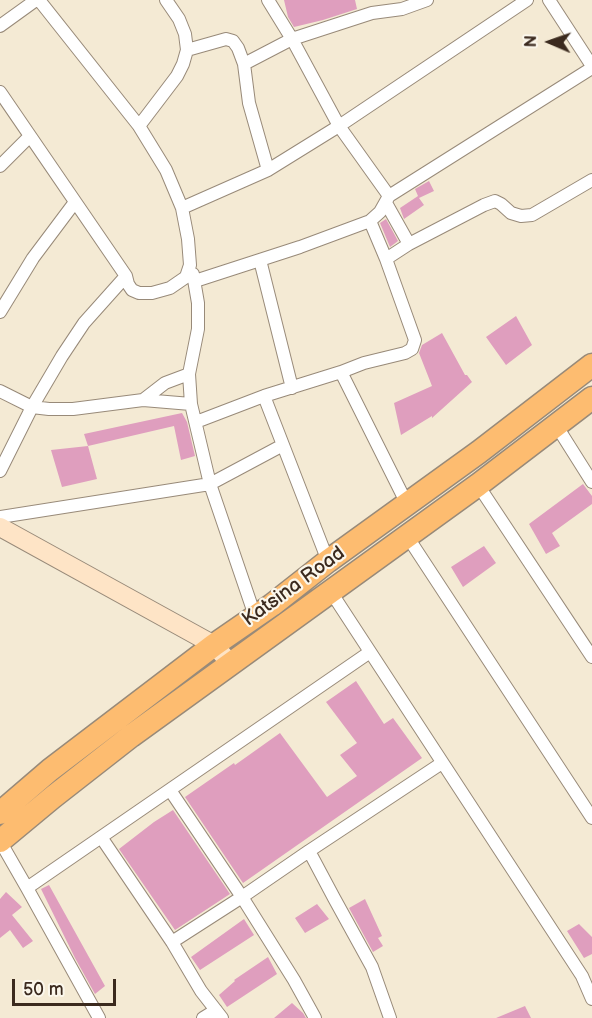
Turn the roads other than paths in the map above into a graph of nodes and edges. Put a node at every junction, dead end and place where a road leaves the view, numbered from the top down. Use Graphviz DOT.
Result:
graph roads {
  1 [pos="37,0"];
  2 [pos="166,0"];
  3 [pos="268,0"];
  4 [pos="369,0"];
  5 [pos="428,0"];
  6 [pos="527,0"];
  7 [pos="549,0"];
  8 [pos="372,13"];
  9 [pos="0,26"];
  10 [pos="292,39"];
  11 [pos="187,50"];
  12 [pos="244,64"];
  13 [pos="592,67"];
  14 [pos="0,92"];
  15 [pos="139,126"];
  16 [pos="339,126"];
  17 [pos="30,136"];
  18 [pos="0,166"];
  19 [pos="268,170"];
  20 [pos="592,180"];
  21 [pos="388,199"];
  22 [pos="75,202"];
  23 [pos="182,208"];
  24 [pos="370,221"];
  25 [pos="409,244"];
  26 [pos="386,259"];
  27 [pos="260,260"];
  28 [pos="190,266"];
  29 [pos="126,276"];
  30 [pos="195,281"];
  31 [pos="0,312"];
  32 [pos="592,365"];
  33 [pos="341,372"];
  34 [pos="189,374"];
  35 [pos="292,388"];
  36 [pos="0,391"];
  37 [pos="264,396"];
  38 [pos="592,398"];
  39 [pos="143,400"];
  40 [pos="191,404"];
  41 [pos="32,407"];
  42 [pos="196,422"];
  43 [pos="556,425"];
  44 [pos="283,445"];
  45 [pos="0,471"];
  46 [pos="592,482"];
  47 [pos="210,484"];
  48 [pos="478,485"];
  49 [pos="407,504"];
  50 [pos="0,517"];
  51 [pos="0,527"];
  52 [pos="407,536"];
  53 [pos="328,561"];
  54 [pos="331,592"];
  55 [pos="255,616"];
  56 [pos="214,645"];
  57 [pos="370,652"];
  58 [pos="592,657"];
  59 [pos="231,664"];
  60 [pos="442,763"];
  61 [pos="170,790"];
  62 [pos="0,813"];
  63 [pos="592,818"];
  64 [pos="101,837"];
  65 [pos="0,841"];
  66 [pos="309,850"];
  67 [pos="27,888"];
  68 [pos="242,897"];
  69 [pos="172,942"];
  70 [pos="587,973"];
  71 [pos="592,999"];
  72 [pos="219,1014"];
  73 [pos="99,1018"];
  74 [pos="203,1018"];
  75 [pos="315,1018"];
  76 [pos="390,1018"];
  1 -- 9 [label="street"];
  1 -- 15 [label="street"];
  2 -- 11 [label="street"];
  3 -- 10 [label="street"];
  4 -- 8 [label="street"];
  5 -- 8 [label="street"];
  6 -- 16 [label="street"];
  7 -- 13 [label="street"];
  8 -- 10 [label="street"];
  10 -- 12 [label="street"];
  10 -- 16 [label="street"];
  11 -- 12 [label="street"];
  11 -- 15 [label="street"];
  12 -- 19 [label="street"];
  13 -- 21 [label="street"];
  14 -- 17 [label="street"];
  15 -- 23 [label="street"];
  16 -- 19 [label="street"];
  16 -- 21 [label="street"];
  17 -- 18 [label="street"];
  17 -- 22 [label="street"];
  19 -- 23 [label="street"];
  20 -- 25 [label="street"];
  21 -- 24 [label="street"];
  21 -- 25 [label="street"];
  22 -- 29 [label="street"];
  22 -- 31 [label="street"];
  23 -- 28 [label="street"];
  24 -- 26 [label="street"];
  24 -- 27 [label="street"];
  25 -- 26 [label="street"];
  26 -- 33 [label="street"];
  27 -- 30 [label="street"];
  27 -- 35 [label="street"];
  28 -- 29 [label="street"];
  28 -- 30 [label="street"];
  29 -- 41 [label="street"];
  30 -- 34 [label="street"];
  32 -- 49 [label="highway, Katsina Road"];
  33 -- 35 [label="street"];
  33 -- 49 [label="street"];
  34 -- 39 [label="street"];
  34 -- 40 [label="street"];
  35 -- 37 [label="street"];
  36 -- 41 [label="street"];
  37 -- 42 [label="street"];
  37 -- 44 [label="street"];
  38 -- 43 [label="highway"];
  39 -- 40 [label="street"];
  39 -- 41 [label="street"];
  40 -- 42 [label="street"];
  41 -- 45 [label="street"];
  42 -- 47 [label="street"];
  43 -- 46 [label="street"];
  43 -- 48 [label="highway"];
  44 -- 47 [label="street"];
  44 -- 53 [label="street"];
  47 -- 50 [label="street"];
  47 -- 55 [label="street"];
  48 -- 52 [label="highway"];
  48 -- 58 [label="street"];
  49 -- 53 [label="highway, Katsina Road"];
  51 -- 56 [label="main road"];
  52 -- 54 [label="highway"];
  52 -- 63 [label="street"];
  53 -- 55 [label="highway, Katsina Road"];
  54 -- 57 [label="street"];
  54 -- 59 [label="highway"];
  55 -- 56 [label="highway, Katsina Road"];
  56 -- 59 [label="main road"];
  56 -- 62 [label="highway, Katsina Road"];
  57 -- 60 [label="street"];
  57 -- 61 [label="street"];
  59 -- 65 [label="highway"];
  60 -- 66 [label="street"];
  60 -- 70 [label="street"];
  61 -- 64 [label="street"];
  61 -- 68 [label="street"];
  64 -- 67 [label="street"];
  64 -- 69 [label="street"];
  65 -- 67 [label="street"];
  66 -- 68 [label="street"];
  66 -- 76 [label="street"];
  67 -- 73 [label="street"];
  68 -- 69 [label="street"];
  68 -- 75 [label="street"];
  69 -- 72 [label="street"];
  70 -- 71 [label="street"];
  72 -- 74 [label="street"];
}
